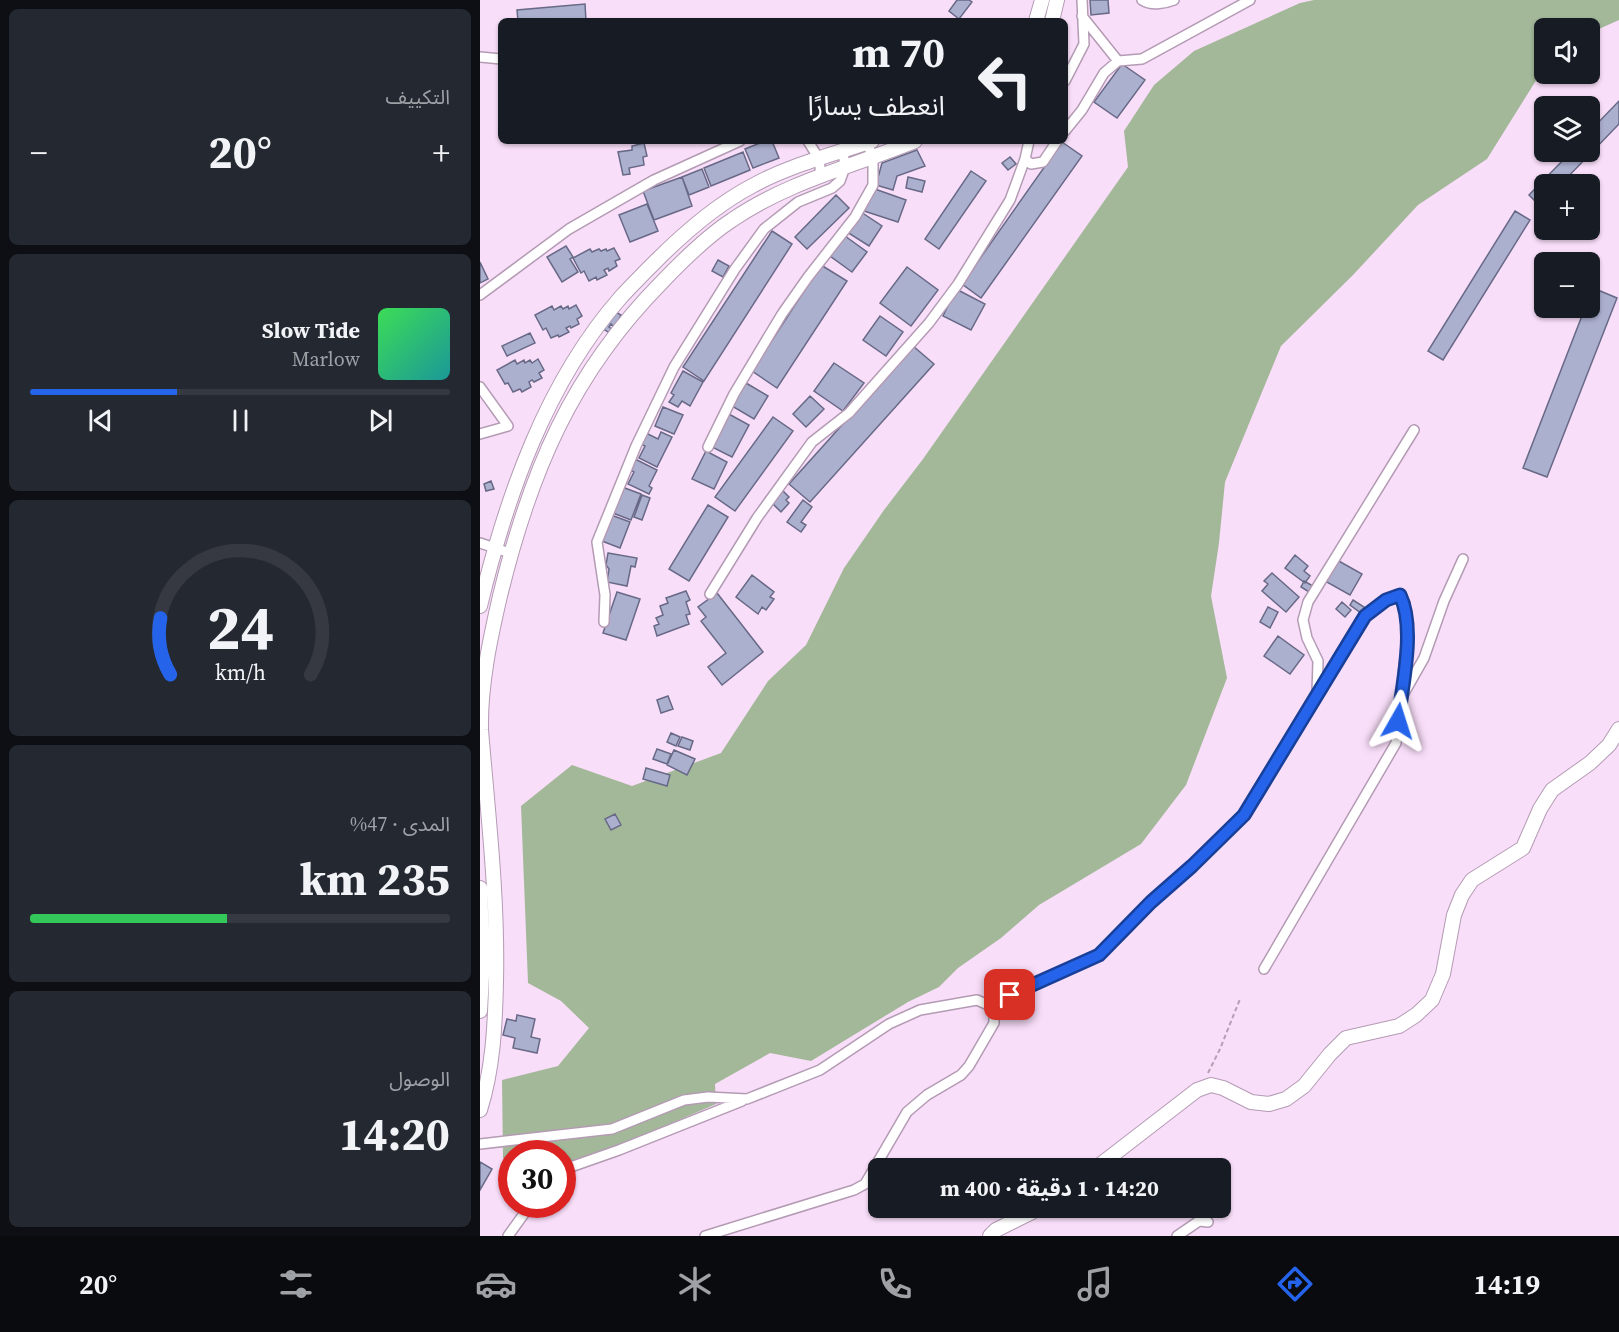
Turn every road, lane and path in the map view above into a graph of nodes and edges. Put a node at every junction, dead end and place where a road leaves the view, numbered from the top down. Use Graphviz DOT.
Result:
graph roads {
  1 [pos="1042,0"];
  2 [pos="1057,0"];
  3 [pos="1082,0"];
  4 [pos="1142,0"];
  5 [pos="1174,0"];
  6 [pos="1250,0"];
  7 [pos="1082,16"];
  8 [pos="1037,18"];
  9 [pos="1053,18"];
  10 [pos="480,57"];
  11 [pos="498,59"];
  12 [pos="1118,61"];
  13 [pos="1068,75"];
  14 [pos="1068,127"];
  15 [pos="733,144"];
  16 [pos="810,144"];
  17 [pos="862,144"];
  18 [pos="869,144"];
  19 [pos="907,144"];
  20 [pos="1028,144"];
  21 [pos="1055,144"];
  22 [pos="843,151"];
  23 [pos="873,157"];
  24 [pos="819,159"];
  25 [pos="1025,159"];
  26 [pos="845,167"];
  27 [pos="821,176"];
  28 [pos="480,295"];
  29 [pos="480,387"];
  30 [pos="1414,430"];
  31 [pos="480,434"];
  32 [pos="708,447"];
  33 [pos="480,543"];
  34 [pos="494,548"];
  35 [pos="510,553"];
  36 [pos="1463,559"];
  37 [pos="710,594"];
  38 [pos="480,606"];
  39 [pos="604,622"];
  40 [pos="1317,695"];
  41 [pos="1400,700"];
  42 [pos="1619,729"];
  43 [pos="480,888"];
  44 [pos="1264,969"];
  45 [pos="1240,999"];
  46 [pos="988,1005"];
  47 [pos="480,1011"];
  48 [pos="1200,1089"];
  49 [pos="747,1099"];
  50 [pos="480,1110"];
  51 [pos="480,1144"];
  52 [pos="1109,1158"];
  53 [pos="576,1165"];
  54 [pos="521,1218"];
  55 [pos="1020,1218"];
  56 [pos="1208,1222"];
  57 [pos="508,1236"];
  58 [pos="705,1236"];
  59 [pos="990,1236"];
  60 [pos="1178,1236"];
  1 -- 8 [label="main road"];
  2 -- 9 [label="main road"];
  3 -- 7 [label="street"];
  4 -- 5 [label="street"];
  6 -- 12 [label="street"];
  7 -- 12 [label="street"];
  7 -- 13 [label="street"];
  10 -- 11 [label="street"];
  12 -- 14 [label="street"];
  15 -- 28 [label="street"];
  16 -- 24 [label="street"];
  17 -- 22 [label="main road"];
  18 -- 23 [label="street"];
  19 -- 23 [label="main road"];
  20 -- 25 [label="street"];
  21 -- 25 [label="street"];
  22 -- 24 [label="main road"];
  22 -- 26 [label="street"];
  23 -- 26 [label="main road"];
  23 -- 32 [label="street"];
  24 -- 27 [label="street"];
  24 -- 34 [label="main road"];
  25 -- 37 [label="street"];
  26 -- 27 [label="main road"];
  26 -- 39 [label="street"];
  27 -- 35 [label="main road"];
  29 -- 31 [label="street"];
  30 -- 40 [label="street"];
  33 -- 34 [label="street"];
  34 -- 35 [label="street"];
  34 -- 38 [label="main road"];
  35 -- 50 [label="main road"];
  36 -- 41 [label="street"];
  40 -- 41 [label="street"];
  40 -- 46 [label="street"];
  41 -- 44 [label="street"];
  42 -- 48 [label="main road"];
  43 -- 47 [label="main road"];
  45 -- 48 [label="path"];
  46 -- 49 [label="street"];
  46 -- 58 [label="street"];
  48 -- 52 [label="main road"];
  49 -- 51 [label="street"];
  49 -- 53 [label="street"];
  54 -- 57 [label="street"];
  55 -- 59 [label="main road"];
  56 -- 60 [label="street"];
}
